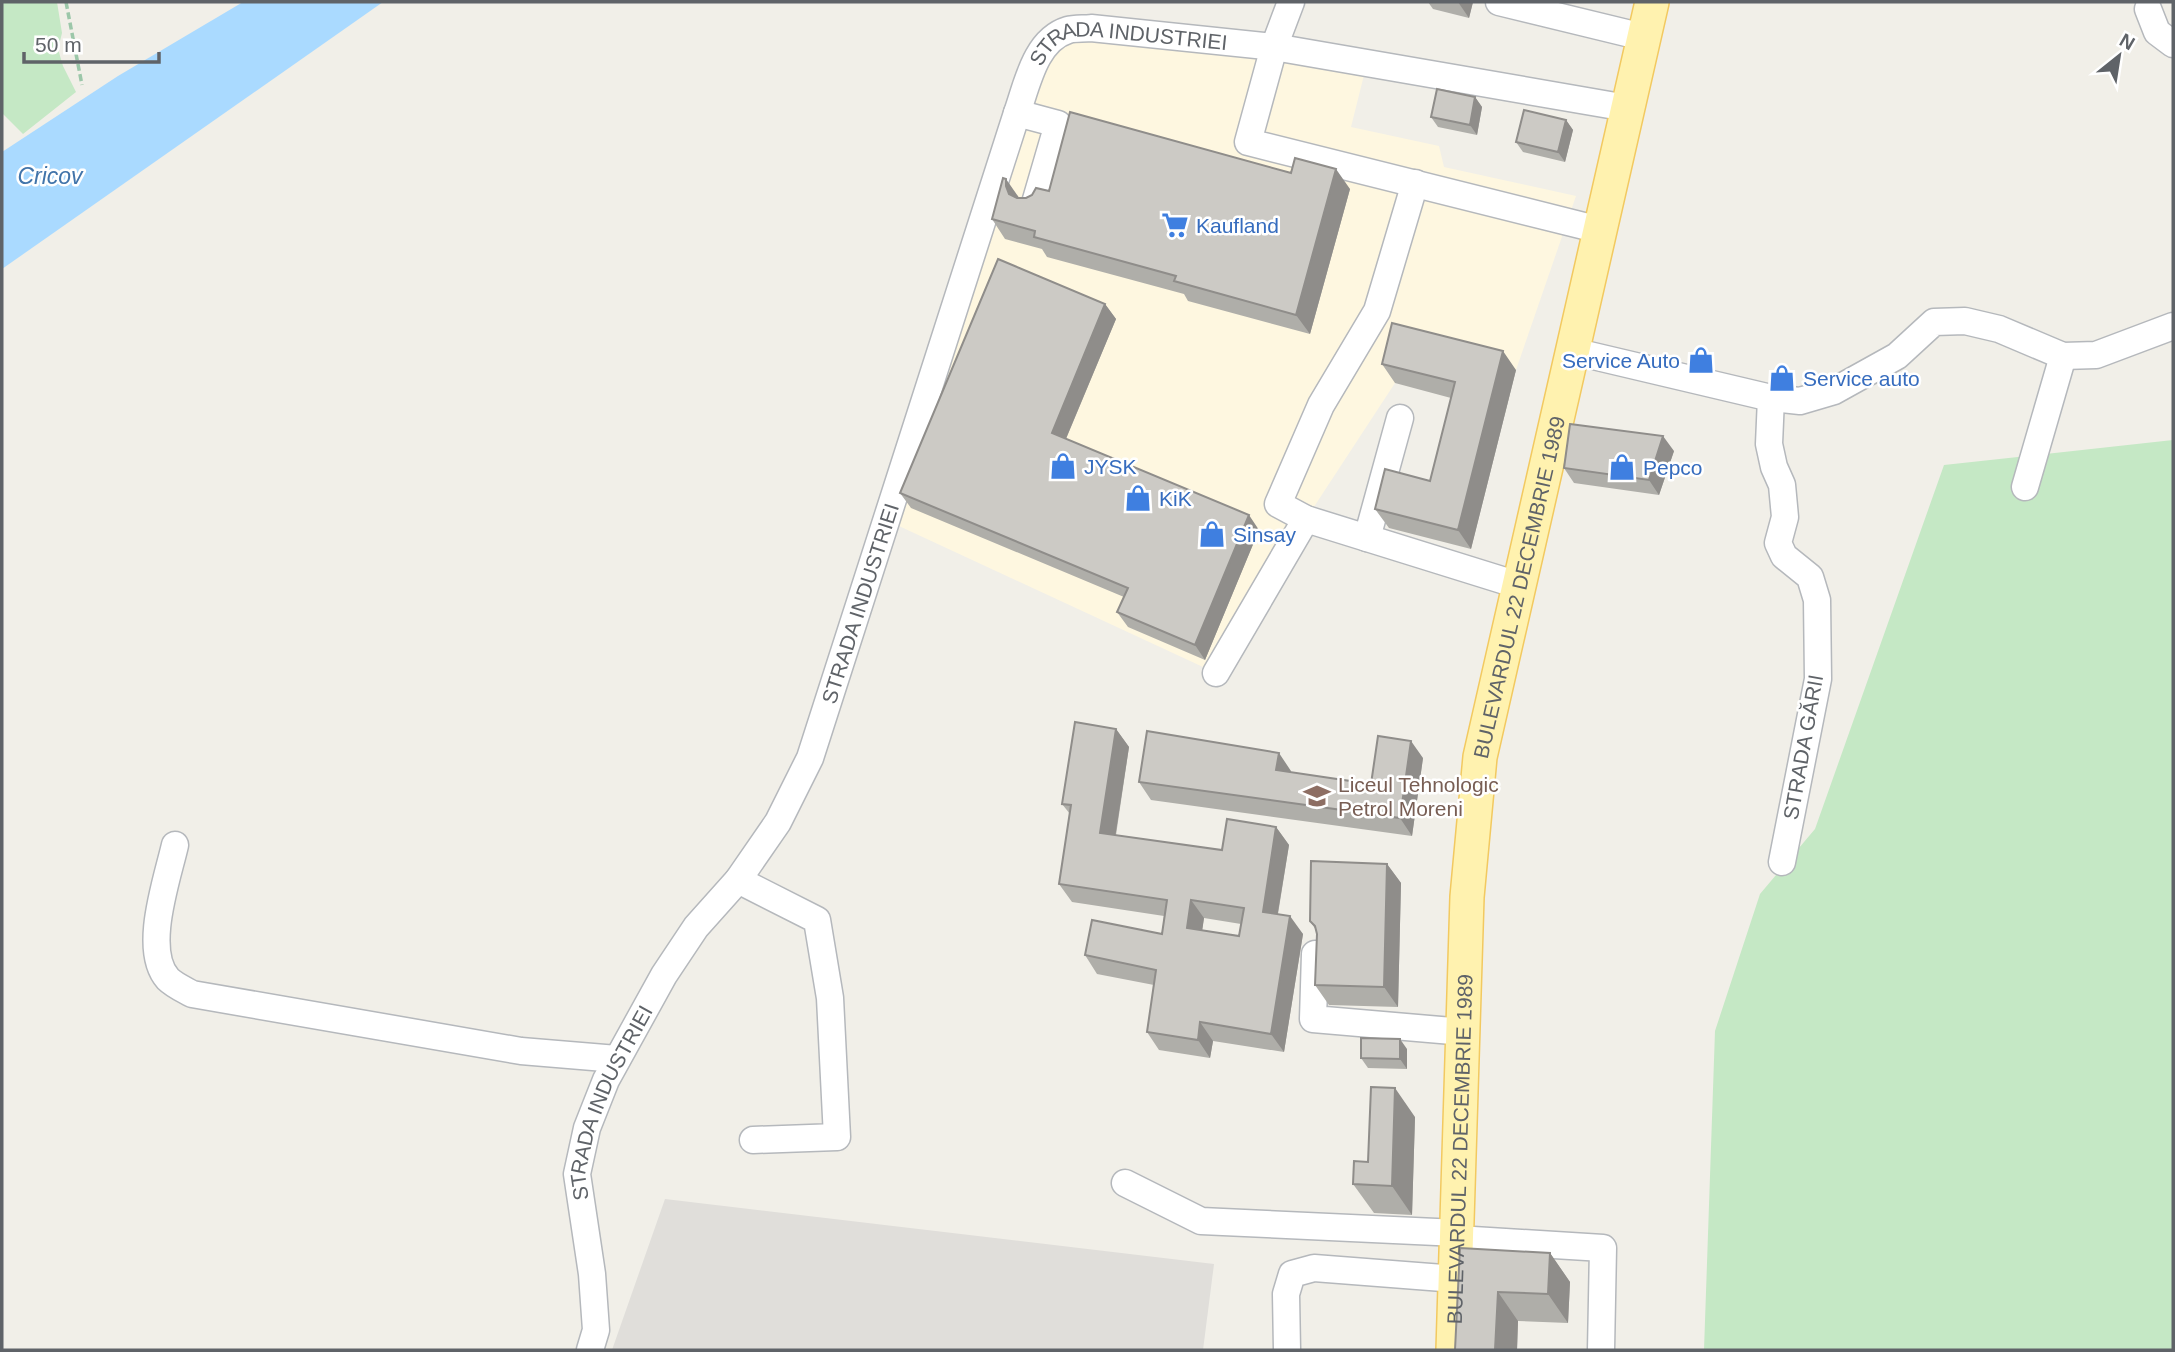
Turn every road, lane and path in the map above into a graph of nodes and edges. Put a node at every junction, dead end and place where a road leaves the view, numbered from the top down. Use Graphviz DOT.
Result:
graph roads {
  1 [pos="66,2"];
  2 [pos="1291,2"];
  3 [pos="1499,2"];
  4 [pos="1652,2"];
  5 [pos="2148,9"];
  6 [pos="1643,37"];
  7 [pos="2173,44"];
  8 [pos="1274,47"];
  9 [pos="82,85"];
  10 [pos="1627,108"];
  11 [pos="1017,113"];
  12 [pos="1415,183"];
  13 [pos="1035,203"];
  14 [pos="1600,230"];
  15 [pos="2173,326"];
  16 [pos="1572,351"];
  17 [pos="2063,356"];
  18 [pos="1771,398"];
  19 [pos="1400,418"];
  20 [pos="2025,487"];
  21 [pos="1306,519"];
  22 [pos="1367,538"];
  23 [pos="1518,584"];
  24 [pos="1216,673"];
  25 [pos="175,845"];
  26 [pos="1782,862"];
  27 [pos="738,880"];
  28 [pos="1315,954"];
  29 [pos="1464,1032"];
  30 [pos="617,1059"];
  31 [pos="753,1140"];
  32 [pos="1125,1183"];
  33 [pos="1458,1236"];
  34 [pos="1456,1279"];
  35 [pos="590,1350"];
  36 [pos="1287,1350"];
  37 [pos="1453,1350"];
  38 [pos="1601,1350"];
  1 -- 9 [label="path"];
  2 -- 8 [label="street"];
  3 -- 6 [label="street"];
  4 -- 6 [label="main road, BULEVARDUL 22 DECEMBRIE 1989"];
  5 -- 7 [label="street"];
  6 -- 10 [label="main road, BULEVARDUL 22 DECEMBRIE 1989"];
  8 -- 10 [label="street, STRADA INDUSTRIEI"];
  8 -- 11 [label="street, STRADA INDUSTRIEI"];
  8 -- 12 [label="street"];
  10 -- 14 [label="main road, BULEVARDUL 22 DECEMBRIE 1989"];
  11 -- 13 [label="street"];
  11 -- 27 [label="street, STRADA INDUSTRIEI"];
  12 -- 14 [label="street"];
  12 -- 21 [label="street"];
  14 -- 16 [label="main road, BULEVARDUL 22 DECEMBRIE 1989"];
  15 -- 17 [label="street"];
  16 -- 18 [label="street"];
  16 -- 23 [label="main road, BULEVARDUL 22 DECEMBRIE 1989"];
  17 -- 18 [label="street"];
  17 -- 20 [label="street"];
  18 -- 26 [label="street, STRADA GĂRII"];
  19 -- 22 [label="street"];
  21 -- 22 [label="street"];
  21 -- 24 [label="street"];
  22 -- 23 [label="street"];
  23 -- 29 [label="main road, BULEVARDUL 22 DECEMBRIE 1989"];
  25 -- 30 [label="street"];
  27 -- 30 [label="street, STRADA INDUSTRIEI"];
  27 -- 31 [label="street"];
  28 -- 29 [label="street"];
  29 -- 33 [label="main road, BULEVARDUL 22 DECEMBRIE 1989"];
  30 -- 35 [label="street, STRADA INDUSTRIEI"];
  32 -- 33 [label="street"];
  33 -- 34 [label="main road, BULEVARDUL 22 DECEMBRIE 1989"];
  33 -- 38 [label="street"];
  34 -- 36 [label="street"];
  34 -- 37 [label="main road, BULEVARDUL 22 DECEMBRIE 1989"];
}
